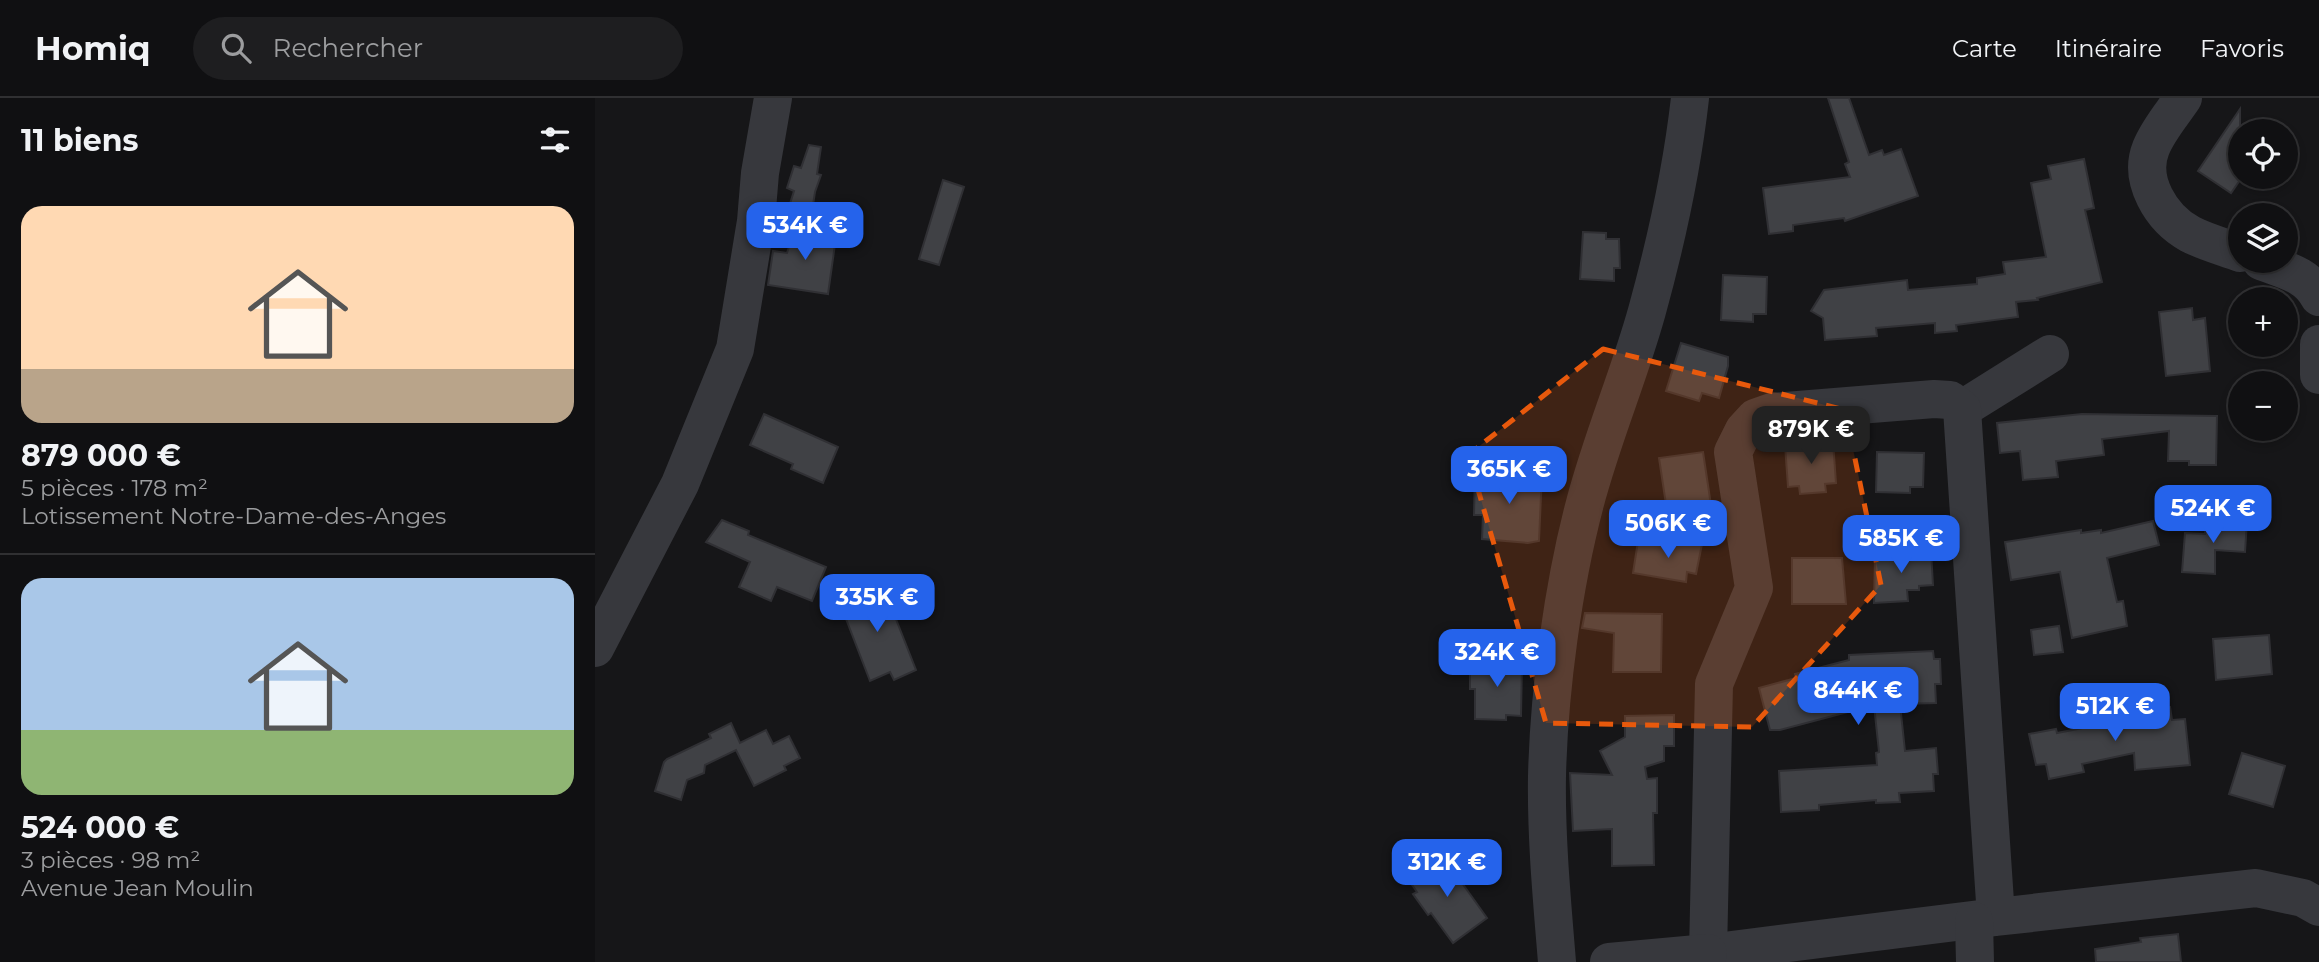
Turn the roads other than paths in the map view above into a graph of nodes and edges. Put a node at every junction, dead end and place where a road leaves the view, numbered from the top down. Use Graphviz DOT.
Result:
graph roads {
  1 [pos="773,98"];
  2 [pos="1690,98"];
  3 [pos="2183,98"];
  4 [pos="2228,248"];
  5 [pos="2294,273"];
  6 [pos="2319,298"];
  7 [pos="2319,344"];
  8 [pos="2050,354"];
  9 [pos="2319,375"];
  10 [pos="1962,409"];
  11 [pos="595,648"];
  12 [pos="2319,907"];
  13 [pos="1985,919"];
  14 [pos="1707,958"];
  15 [pos="1557,962"];
  16 [pos="1609,962"];
  17 [pos="1975,962"];
  1 -- 11 [label="street"];
  2 -- 15 [label="street"];
  3 -- 4 [label="street"];
  5 -- 6 [label="street"];
  7 -- 9 [label="street"];
  8 -- 10 [label="street"];
  10 -- 13 [label="street"];
  10 -- 14 [label="street"];
  12 -- 13 [label="street"];
  13 -- 14 [label="street"];
  13 -- 17 [label="street"];
  14 -- 16 [label="street"];
}
